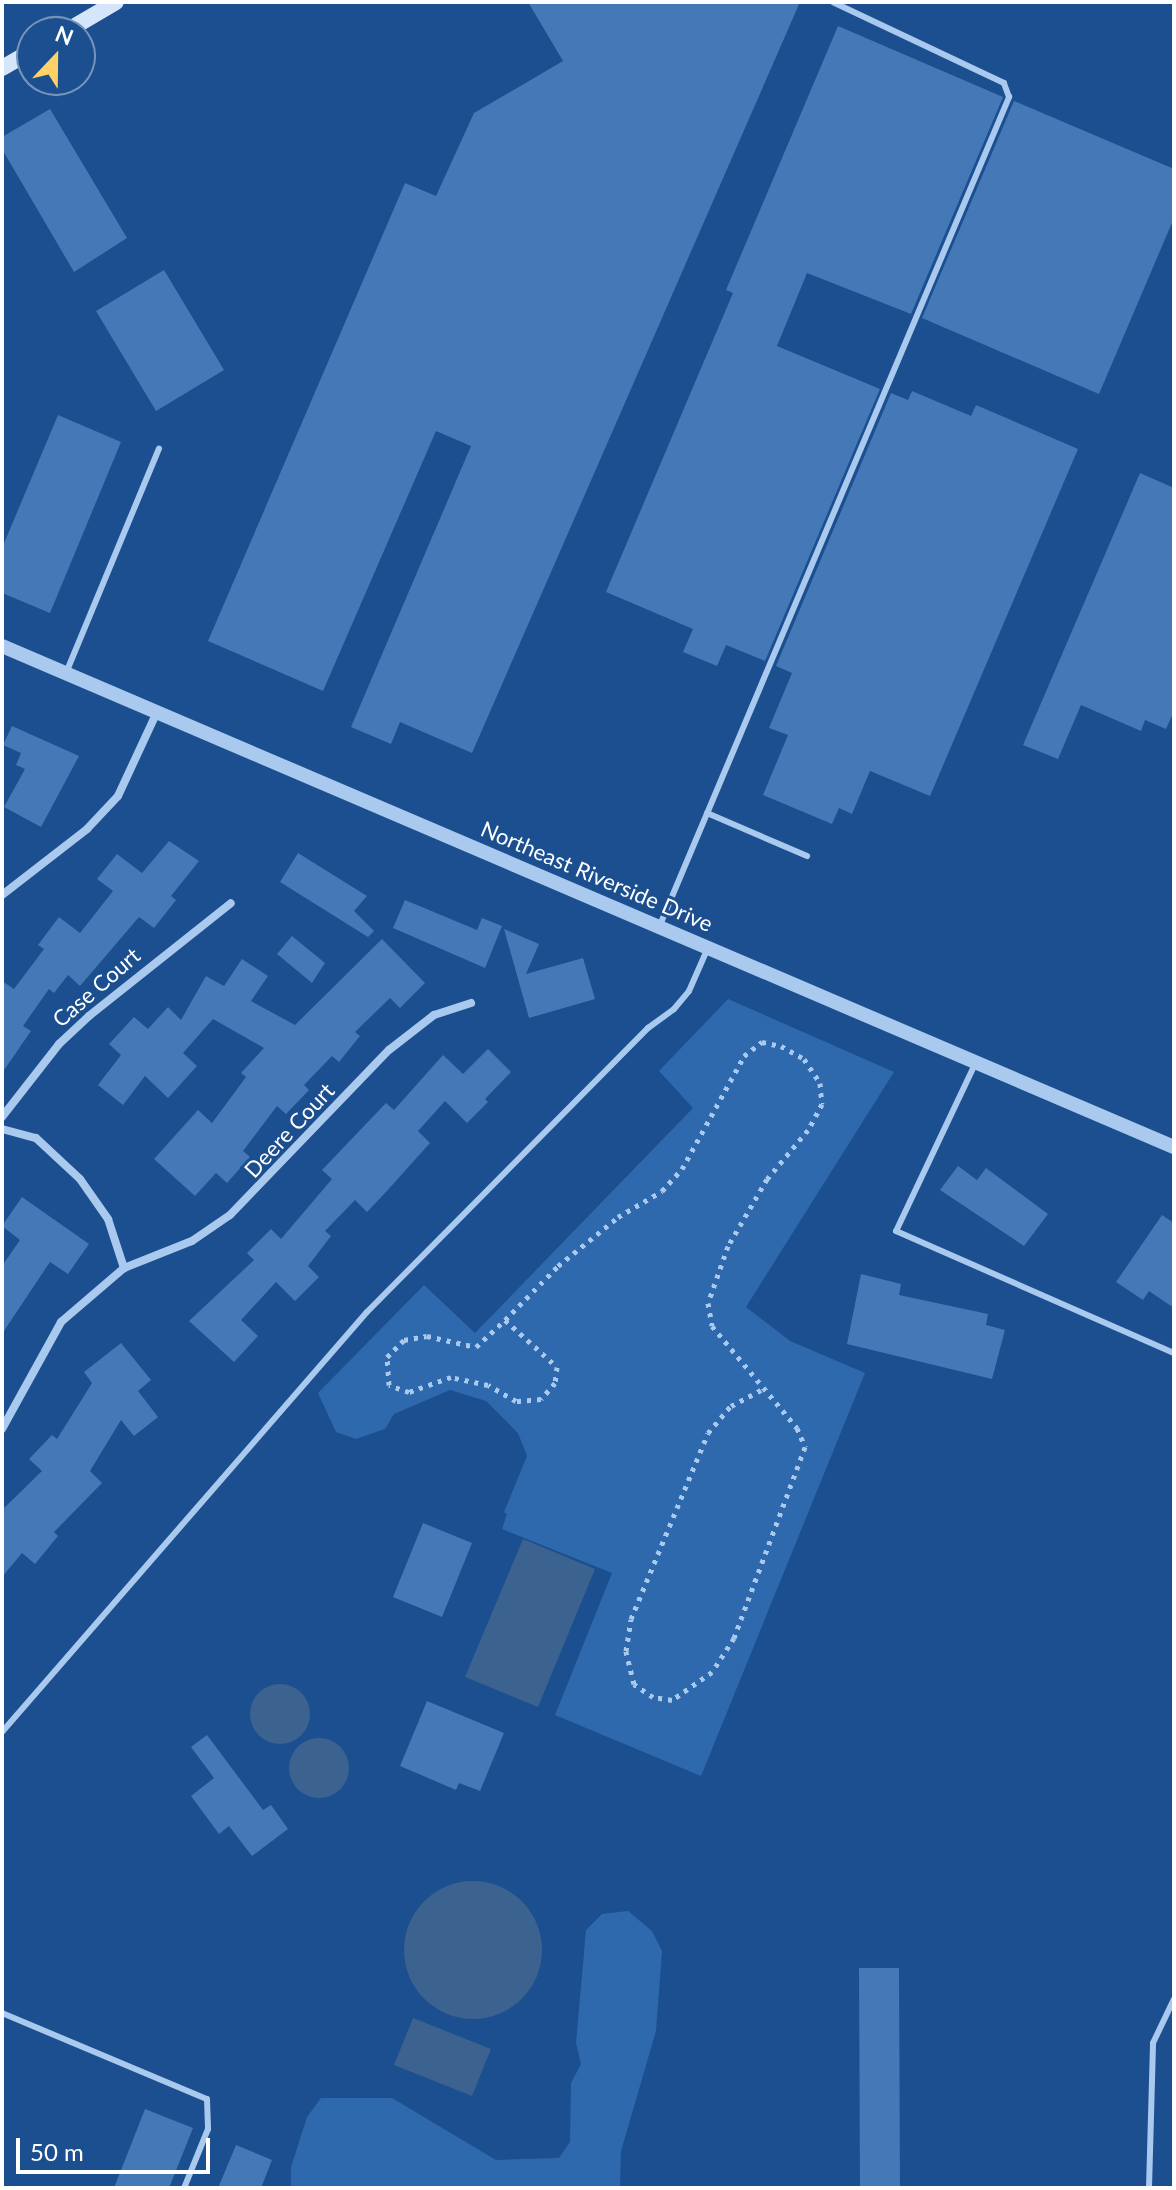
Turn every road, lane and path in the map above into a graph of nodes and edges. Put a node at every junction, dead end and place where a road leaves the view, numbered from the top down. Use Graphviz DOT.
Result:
graph roads {
  1 [pos="116,2"];
  2 [pos="833,2"];
  3 [pos="92,16"];
  4 [pos="159,448"];
  5 [pos="2,646"];
  6 [pos="66,673"];
  7 [pos="157,712"];
  8 [pos="707,813"];
  9 [pos="807,856"];
  10 [pos="2,895"];
  11 [pos="231,903"];
  12 [pos="659,927"];
  13 [pos="708,948"];
  14 [pos="471,1003"];
  15 [pos="976,1062"];
  16 [pos="2,1117"];
  17 [pos="2,1129"];
  18 [pos="1174,1147"];
  19 [pos="124,1268"];
  20 [pos="505,1320"];
  21 [pos="1174,1353"];
  22 [pos="761,1390"];
  23 [pos="2,1429"];
  24 [pos="2,1732"];
  25 [pos="1174,1999"];
  26 [pos="2,2013"];
  27 [pos="184,2188"];
  28 [pos="1149,2188"];
  1 -- 3 [label="main road"];
  2 -- 8 [label="lane"];
  4 -- 6 [label="lane"];
  5 -- 6 [label="street, Northeast Riverside Drive"];
  6 -- 7 [label="street, Northeast Riverside Drive"];
  7 -- 10 [label="street"];
  7 -- 12 [label="street, Northeast Riverside Drive"];
  8 -- 9 [label="lane"];
  8 -- 12 [label="lane"];
  11 -- 16 [label="street, Case Court"];
  12 -- 13 [label="street, Northeast Riverside Drive"];
  13 -- 15 [label="street, Northeast Riverside Drive"];
  13 -- 24 [label="lane"];
  14 -- 19 [label="street, Deere Court"];
  15 -- 18 [label="street, Northeast Riverside Drive"];
  15 -- 21 [label="lane"];
  17 -- 19 [label="street"];
  19 -- 23 [label="street, Deere Court"];
  20 -- 20 [label="path"];
  20 -- 22 [label="path"];
  22 -- 22 [label="path"];
  25 -- 28 [label="lane"];
  26 -- 27 [label="lane"];
}
